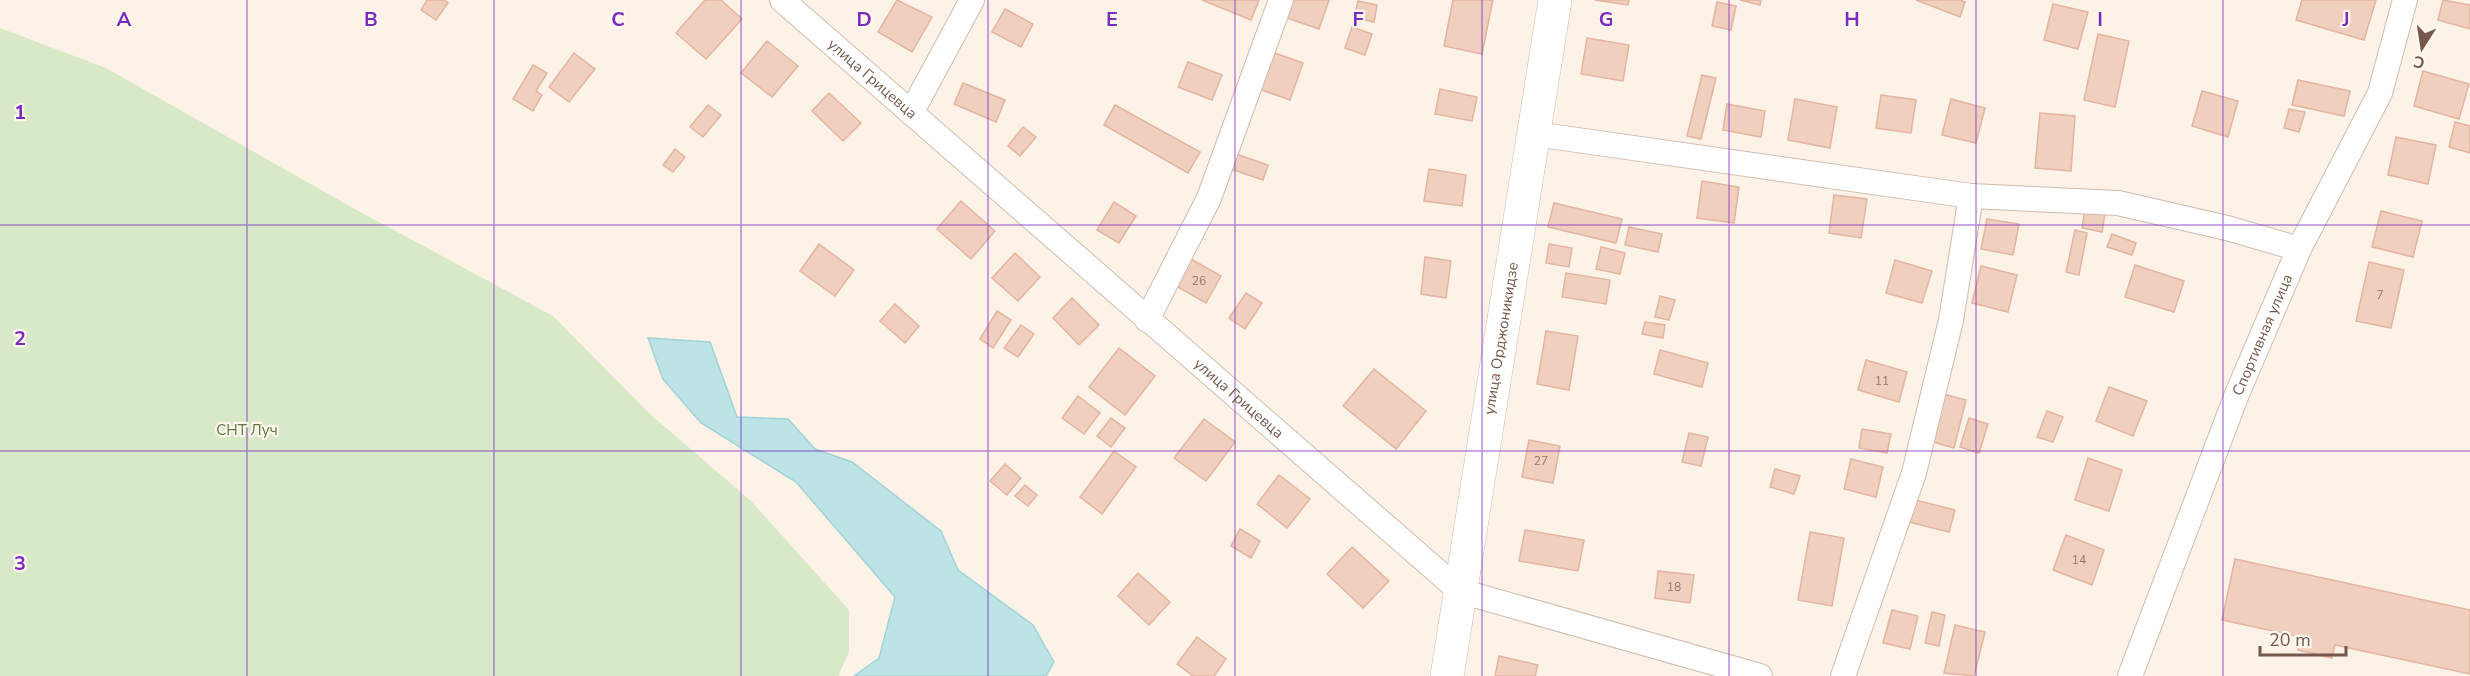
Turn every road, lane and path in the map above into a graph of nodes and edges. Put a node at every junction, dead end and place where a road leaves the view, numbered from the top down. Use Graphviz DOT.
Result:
graph roads {
  1 [pos="782,0"];
  2 [pos="972,0"];
  3 [pos="1281,0"];
  4 [pos="1555,0"];
  5 [pos="2404,0"];
  6 [pos="911,113"];
  7 [pos="1535,134"];
  8 [pos="1971,196"];
  9 [pos="2299,249"];
  10 [pos="1147,320"];
  11 [pos="1460,591"];
  12 [pos="1447,676"];
  13 [pos="1760,676"];
  14 [pos="1843,676"];
  15 [pos="2130,676"];
  1 -- 6 [label="street, улица Грицевца"];
  2 -- 6 [label="street"];
  3 -- 10 [label="street"];
  4 -- 7 [label="street, улица Орджоникидзе"];
  5 -- 9 [label="street, Спортивная улица"];
  6 -- 10 [label="street, улица Грицевца"];
  7 -- 8 [label="street"];
  7 -- 11 [label="street, улица Орджоникидзе"];
  8 -- 9 [label="street"];
  8 -- 14 [label="street"];
  9 -- 15 [label="street, Спортивная улица"];
  10 -- 11 [label="street, улица Грицевца"];
  11 -- 12 [label="street, улица Орджоникидзе"];
  11 -- 13 [label="street, улица Грицевца"];
}
